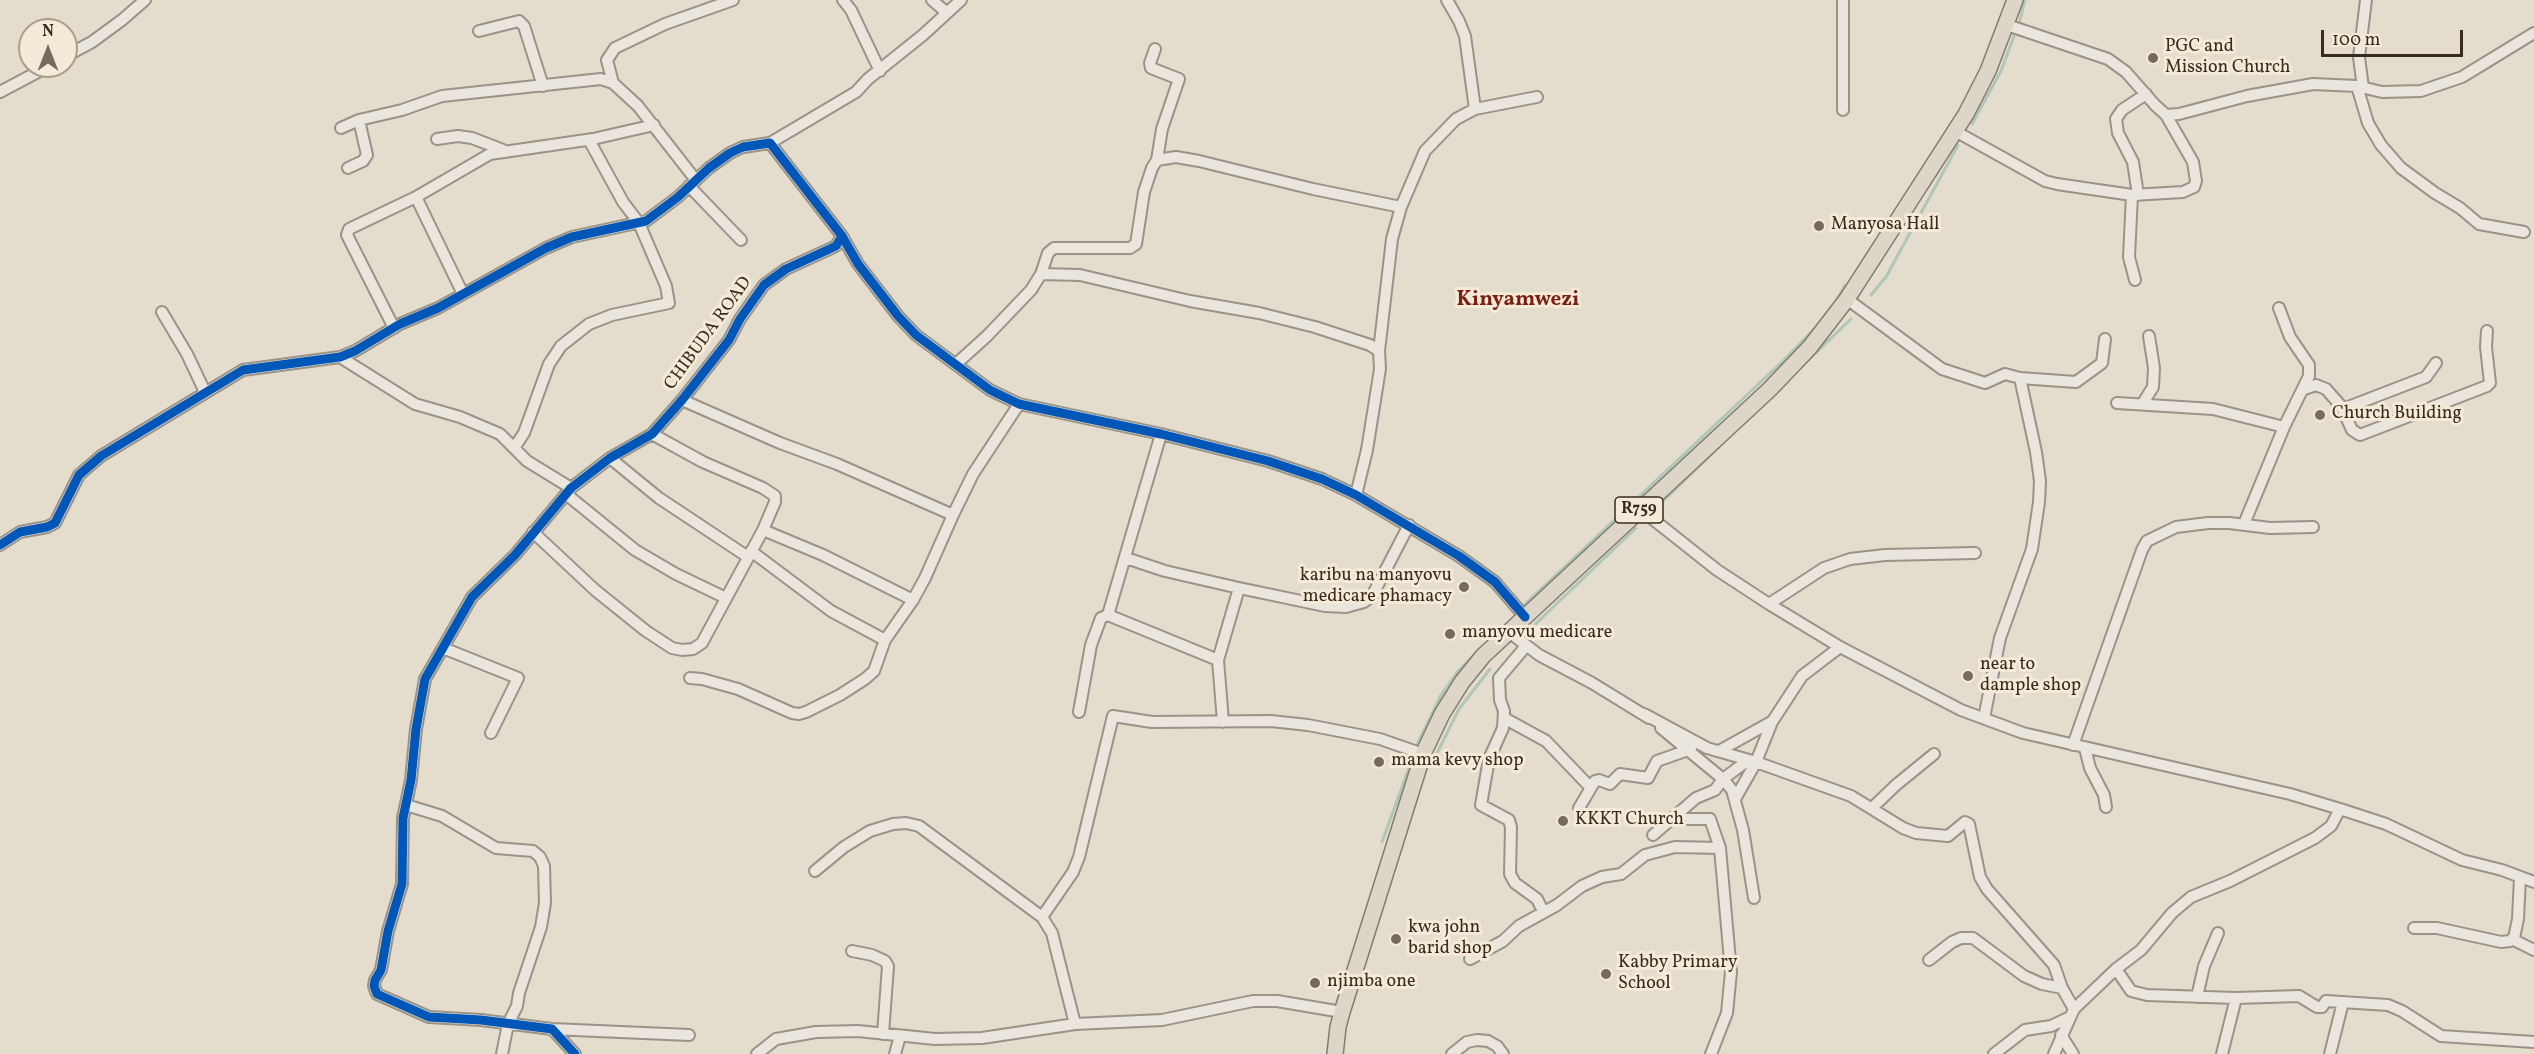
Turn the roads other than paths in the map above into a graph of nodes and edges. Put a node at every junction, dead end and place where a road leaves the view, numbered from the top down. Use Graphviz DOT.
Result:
graph roads {
  1 [pos="145,0"];
  2 [pos="733,0"];
  3 [pos="843,0"];
  4 [pos="932,0"];
  5 [pos="961,0"];
  6 [pos="1447,0"];
  7 [pos="1843,0"];
  8 [pos="2015,0"];
  9 [pos="2366,0"];
  10 [pos="851,5"];
  11 [pos="946,12"];
  12 [pos="2007,25"];
  13 [pos="479,31"];
  14 [pos="2534,33"];
  15 [pos="78,49"];
  16 [pos="1155,49"];
  17 [pos="880,71"];
  18 [pos="26,78"];
  19 [pos="613,83"];
  20 [pos="543,86"];
  21 [pos="2360,87"];
  22 [pos="0,92"];
  23 [pos="2146,94"];
  24 [pos="1537,97"];
  25 [pos="1475,109"];
  26 [pos="1843,110"];
  27 [pos="2166,115"];
  28 [pos="359,120"];
  29 [pos="654,125"];
  30 [pos="341,128"];
  31 [pos="1955,131"];
  32 [pos="436,139"];
  33 [pos="589,140"];
  34 [pos="770,143"];
  35 [pos="503,150"];
  36 [pos="1157,160"];
  37 [pos="348,168"];
  38 [pos="692,182"];
  39 [pos="2135,195"];
  40 [pos="416,197"];
  41 [pos="1401,207"];
  42 [pos="639,223"];
  43 [pos="2524,232"];
  44 [pos="842,237"];
  45 [pos="741,240"];
  46 [pos="1041,273"];
  47 [pos="2135,280"];
  48 [pos="463,294"];
  49 [pos="1847,299"];
  50 [pos="2279,308"];
  51 [pos="162,312"];
  52 [pos="393,328"];
  53 [pos="2487,331"];
  54 [pos="2150,336"];
  55 [pos="2105,339"];
  56 [pos="1379,351"];
  57 [pos="340,357"];
  58 [pos="2436,363"];
  59 [pos="956,364"];
  60 [pos="2020,378"];
  61 [pos="2304,389"];
  62 [pos="205,392"];
  63 [pos="682,400"];
  64 [pos="2117,403"];
  65 [pos="2143,403"];
  66 [pos="1019,404"];
  67 [pos="2343,409"];
  68 [pos="2284,427"];
  69 [pos="651,434"];
  70 [pos="1161,434"];
  71 [pos="514,448"];
  72 [pos="610,458"];
  73 [pos="568,491"];
  74 [pos="1356,495"];
  75 [pos="1640,509"];
  76 [pos="952,515"];
  77 [pos="2244,524"];
  78 [pos="1409,525"];
  79 [pos="2313,527"];
  80 [pos="763,530"];
  81 [pos="533,532"];
  82 [pos="0,545"];
  83 [pos="1975,553"];
  84 [pos="749,554"];
  85 [pos="1126,558"];
  86 [pos="1239,588"];
  87 [pos="726,598"];
  88 [pos="913,600"];
  89 [pos="1769,604"];
  90 [pos="1108,615"];
  91 [pos="1525,617"];
  92 [pos="1509,632"];
  93 [pos="885,640"];
  94 [pos="1526,646"];
  95 [pos="1840,647"];
  96 [pos="443,648"];
  97 [pos="1218,660"];
  98 [pos="690,678"];
  99 [pos="1079,712"];
  100 [pos="1644,714"];
  101 [pos="1504,718"];
  102 [pos="1984,718"];
  103 [pos="1223,722"];
  104 [pos="1772,722"];
  105 [pos="492,733"];
  106 [pos="2073,745"];
  107 [pos="1707,748"];
  108 [pos="2085,748"];
  109 [pos="1685,750"];
  110 [pos="1719,752"];
  111 [pos="1423,754"];
  112 [pos="1934,754"];
  113 [pos="1752,761"];
  114 [pos="1723,778"];
  115 [pos="1590,787"];
  116 [pos="1735,799"];
  117 [pos="406,805"];
  118 [pos="2106,807"];
  119 [pos="1579,808"];
  120 [pos="1872,808"];
  121 [pos="2340,809"];
  122 [pos="1673,819"];
  123 [pos="1653,835"];
  124 [pos="1720,848"];
  125 [pos="815,871"];
  126 [pos="2520,877"];
  127 [pos="2534,882"];
  128 [pos="1754,898"];
  129 [pos="1543,911"];
  130 [pos="1042,917"];
  131 [pos="2414,928"];
  132 [pos="2218,933"];
  133 [pos="2512,939"];
  134 [pos="2534,950"];
  135 [pos="852,951"];
  136 [pos="1470,959"];
  137 [pos="1929,960"];
  138 [pos="2116,969"];
  139 [pos="2062,988"];
  140 [pos="2198,997"];
  141 [pos="2236,998"];
  142 [pos="2343,1002"];
  143 [pos="1342,1011"];
  144 [pos="2072,1013"];
  145 [pos="508,1024"];
  146 [pos="1075,1024"];
  147 [pos="552,1029"];
  148 [pos="883,1034"];
  149 [pos="688,1035"];
  150 [pos="2061,1035"];
  151 [pos="900,1036"];
  152 [pos="2534,1042"];
  153 [pos="2071,1050"];
  154 [pos="502,1054"];
  155 [pos="575,1054"];
  156 [pos="758,1054"];
  157 [pos="895,1054"];
  158 [pos="1335,1054"];
  159 [pos="1452,1054"];
  160 [pos="1503,1054"];
  161 [pos="1711,1054"];
  162 [pos="1994,1054"];
  163 [pos="2055,1054"];
  164 [pos="2081,1054"];
  165 [pos="2222,1054"];
  166 [pos="2330,1054"];
  1 -- 15 [label="street"];
  2 -- 19 [label="street"];
  3 -- 10 [label="street"];
  4 -- 11 [label="street"];
  5 -- 11 [label="street"];
  6 -- 25 [label="street"];
  7 -- 26 [label="street"];
  8 -- 12 [label="main road, R759"];
  9 -- 21 [label="street"];
  10 -- 17 [label="street"];
  11 -- 17 [label="street"];
  12 -- 23 [label="street"];
  12 -- 31 [label="main road, R759"];
  13 -- 20 [label="street"];
  14 -- 21 [label="street"];
  16 -- 36 [label="street"];
  17 -- 34 [label="street"];
  18 -- 22 [label="street"];
  19 -- 20 [label="street"];
  19 -- 29 [label="street"];
  20 -- 28 [label="street"];
  21 -- 27 [label="street"];
  21 -- 43 [label="street"];
  23 -- 27 [label="street"];
  23 -- 39 [label="street"];
  24 -- 25 [label="street"];
  25 -- 41 [label="street"];
  27 -- 39 [label="street"];
  28 -- 30 [label="street"];
  28 -- 37 [label="street"];
  29 -- 33 [label="street"];
  29 -- 38 [label="street"];
  31 -- 39 [label="street"];
  31 -- 49 [label="main road, R759"];
  32 -- 35 [label="street"];
  33 -- 35 [label="street"];
  33 -- 42 [label="street"];
  34 -- 38 [label="street"];
  34 -- 44 [label="street"];
  35 -- 40 [label="street"];
  36 -- 41 [label="street"];
  36 -- 46 [label="street"];
  38 -- 42 [label="street"];
  38 -- 45 [label="street"];
  39 -- 47 [label="street"];
  40 -- 48 [label="street"];
  40 -- 52 [label="street"];
  41 -- 56 [label="street"];
  42 -- 48 [label="street"];
  42 -- 71 [label="street"];
  44 -- 59 [label="street"];
  44 -- 63 [label="street, CHIBUDA ROAD"];
  46 -- 56 [label="street"];
  46 -- 59 [label="street"];
  48 -- 52 [label="street"];
  49 -- 60 [label="street"];
  49 -- 75 [label="main road, R759"];
  50 -- 61 [label="street"];
  51 -- 62 [label="street"];
  52 -- 57 [label="street"];
  53 -- 67 [label="street"];
  54 -- 65 [label="street"];
  55 -- 60 [label="street"];
  56 -- 74 [label="street"];
  57 -- 62 [label="street"];
  57 -- 71 [label="street"];
  58 -- 67 [label="street"];
  59 -- 66 [label="street"];
  60 -- 102 [label="street"];
  61 -- 67 [label="street"];
  61 -- 68 [label="street"];
  62 -- 82 [label="street"];
  63 -- 69 [label="street, CHIBUDA ROAD"];
  63 -- 76 [label="street"];
  64 -- 65 [label="street"];
  65 -- 68 [label="street"];
  66 -- 70 [label="street"];
  66 -- 76 [label="street"];
  68 -- 77 [label="street"];
  69 -- 72 [label="street, CHIBUDA ROAD"];
  69 -- 80 [label="street"];
  70 -- 74 [label="street"];
  70 -- 85 [label="street"];
  71 -- 73 [label="street"];
  72 -- 73 [label="street, CHIBUDA ROAD"];
  72 -- 84 [label="street"];
  73 -- 81 [label="street, CHIBUDA ROAD"];
  73 -- 87 [label="street"];
  74 -- 78 [label="street"];
  75 -- 89 [label="street"];
  75 -- 91 [label="main road, R759"];
  76 -- 88 [label="street"];
  77 -- 79 [label="street"];
  77 -- 106 [label="street"];
  78 -- 86 [label="street"];
  78 -- 91 [label="street"];
  80 -- 84 [label="street"];
  80 -- 88 [label="street"];
  81 -- 87 [label="street"];
  81 -- 96 [label="street, CHIBUDA ROAD"];
  83 -- 89 [label="street"];
  84 -- 87 [label="street"];
  84 -- 93 [label="street"];
  85 -- 86 [label="street"];
  85 -- 90 [label="street"];
  86 -- 97 [label="street"];
  88 -- 93 [label="street"];
  89 -- 95 [label="street"];
  90 -- 97 [label="street"];
  90 -- 99 [label="street"];
  91 -- 92 [label="main road, R759"];
  92 -- 94 [label="street"];
  92 -- 111 [label="main road, R759"];
  93 -- 98 [label="street"];
  94 -- 100 [label="street"];
  94 -- 101 [label="street"];
  95 -- 102 [label="street"];
  95 -- 104 [label="street"];
  96 -- 105 [label="street"];
  96 -- 117 [label="street, CHIBUDA ROAD"];
  97 -- 103 [label="street"];
  100 -- 107 [label="street"];
  100 -- 109 [label="street"];
  101 -- 115 [label="street"];
  101 -- 129 [label="street"];
  102 -- 106 [label="street"];
  103 -- 111 [label="street"];
  103 -- 130 [label="street"];
  104 -- 110 [label="street"];
  104 -- 113 [label="street"];
  106 -- 108 [label="street"];
  107 -- 109 [label="street"];
  107 -- 110 [label="street"];
  108 -- 118 [label="street"];
  108 -- 121 [label="street"];
  109 -- 114 [label="street"];
  109 -- 115 [label="street"];
  110 -- 113 [label="street"];
  111 -- 143 [label="main road, R759"];
  112 -- 120 [label="street"];
  113 -- 114 [label="street"];
  113 -- 116 [label="street"];
  113 -- 120 [label="street"];
  114 -- 116 [label="street"];
  114 -- 122 [label="street"];
  115 -- 119 [label="street"];
  116 -- 128 [label="street"];
  117 -- 145 [label="street"];
  117 -- 145 [label="street, CHIBUDA ROAD"];
  120 -- 139 [label="street"];
  121 -- 126 [label="street"];
  121 -- 138 [label="street"];
  122 -- 123 [label="street"];
  122 -- 124 [label="street"];
  124 -- 129 [label="street"];
  124 -- 161 [label="street"];
  125 -- 130 [label="street"];
  126 -- 127 [label="street"];
  126 -- 133 [label="street"];
  129 -- 136 [label="street"];
  130 -- 146 [label="street"];
  131 -- 133 [label="street"];
  132 -- 140 [label="street"];
  133 -- 134 [label="street"];
  135 -- 148 [label="street"];
  137 -- 139 [label="street"];
  138 -- 140 [label="street"];
  138 -- 144 [label="street"];
  139 -- 144 [label="street"];
  140 -- 141 [label="street"];
  141 -- 142 [label="street"];
  141 -- 165 [label="street"];
  142 -- 152 [label="street"];
  142 -- 166 [label="street"];
  143 -- 146 [label="street"];
  143 -- 158 [label="main road, R759"];
  144 -- 150 [label="street"];
  144 -- 162 [label="street"];
  145 -- 147 [label="street, CHIBUDA ROAD"];
  145 -- 154 [label="street"];
  146 -- 151 [label="street"];
  147 -- 149 [label="street, CHIBUDA ROAD"];
  147 -- 155 [label="street"];
  148 -- 151 [label="street"];
  148 -- 156 [label="street"];
  150 -- 153 [label="street"];
  150 -- 163 [label="street"];
  151 -- 157 [label="street"];
  153 -- 164 [label="street"];
  159 -- 160 [label="street"];
}
